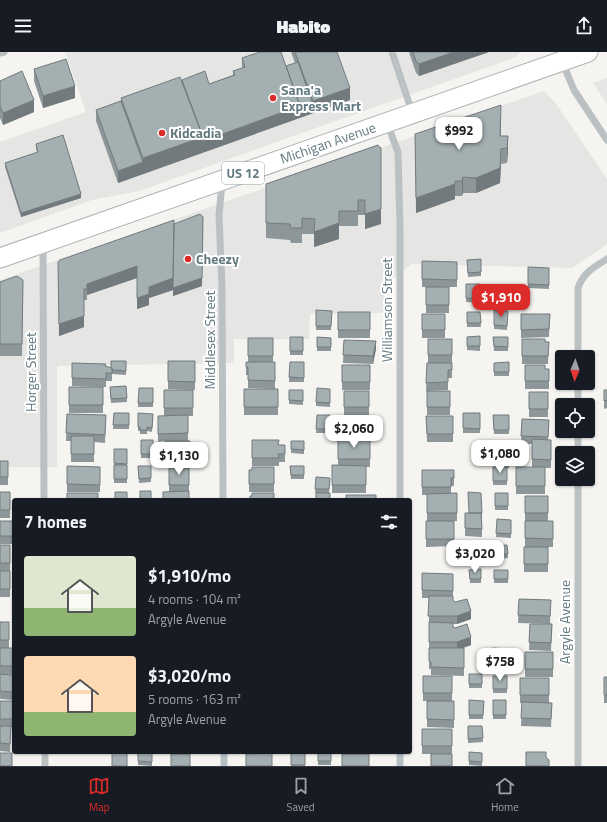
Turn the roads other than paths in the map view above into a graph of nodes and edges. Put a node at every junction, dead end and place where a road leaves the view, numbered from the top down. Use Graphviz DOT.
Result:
graph roads {
  1 [pos="4,52"];
  2 [pos="392,52"];
  3 [pos="588,52"];
  4 [pos="0,53"];
  5 [pos="560,56"];
  6 [pos="413,113"];
  7 [pos="387,122"];
  8 [pos="607,140"];
  9 [pos="222,181"];
  10 [pos="43,243"];
  11 [pos="0,258"];
  12 [pos="607,259"];
  13 [pos="578,350"];
  14 [pos="578,486"];
  15 [pos="44,498"];
  16 [pos="223,498"];
  17 [pos="400,498"];
  18 [pos="45,754"];
  19 [pos="224,754"];
  20 [pos="400,754"];
  21 [pos="45,766"];
  22 [pos="224,766"];
  23 [pos="400,766"];
  24 [pos="578,766"];
  1 -- 4 [label="street"];
  2 -- 6 [label="street"];
  3 -- 5 [label="main road, Michigan Avenue / US 12"];
  5 -- 6 [label="main road, Michigan Avenue / US 12"];
  5 -- 8 [label="street"];
  6 -- 7 [label="main road, Michigan Avenue / US 12"];
  7 -- 9 [label="main road, Michigan Avenue / US 12"];
  7 -- 17 [label="street, Williamson Street"];
  9 -- 10 [label="main road, Michigan Avenue / US 12"];
  9 -- 16 [label="street, Middlesex Street"];
  10 -- 11 [label="main road, Michigan Avenue / US 12"];
  10 -- 15 [label="street, Horger Street"];
  12 -- 13 [label="street"];
  14 -- 24 [label="street, Argyle Avenue"];
  18 -- 21 [label="street"];
  19 -- 22 [label="street"];
  20 -- 23 [label="street"];
}
